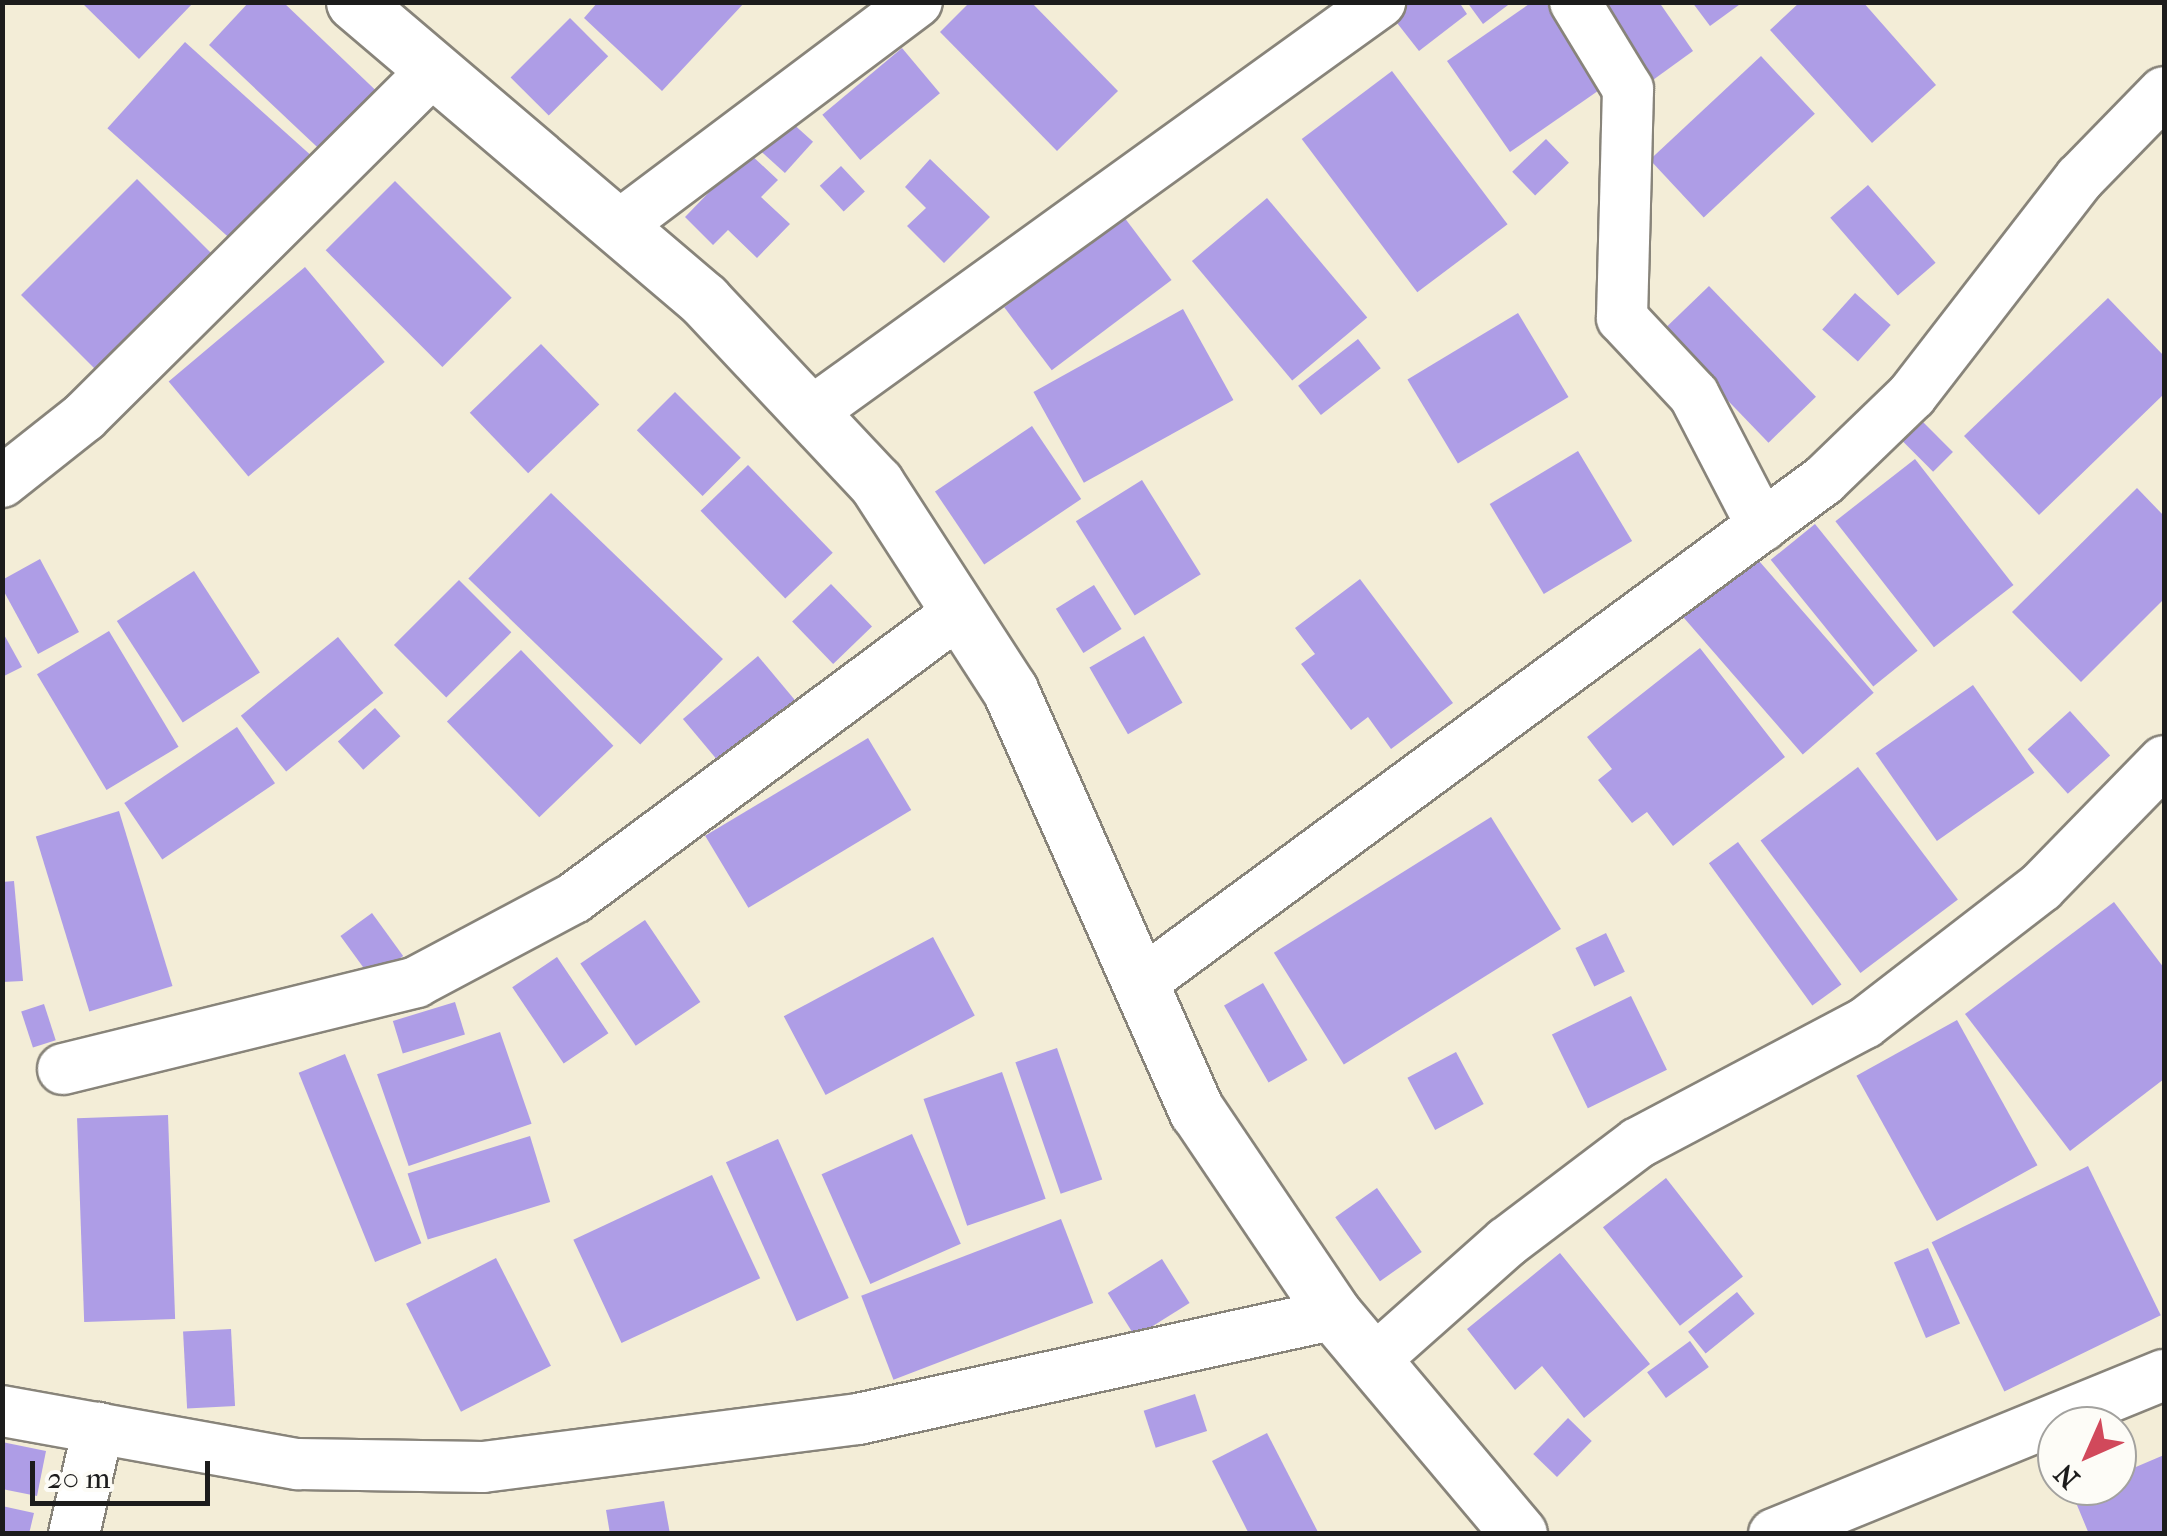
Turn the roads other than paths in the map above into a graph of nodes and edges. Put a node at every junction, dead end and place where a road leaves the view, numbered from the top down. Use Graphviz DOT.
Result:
graph roads {
  1 [pos="354,2"];
  2 [pos="918,2"];
  3 [pos="1380,2"];
  4 [pos="1576,2"];
  5 [pos="433,70"];
  6 [pos="2164,92"];
  7 [pos="617,228"];
  8 [pos="810,413"];
  9 [pos="2,482"];
  10 [pos="1762,526"];
  11 [pos="959,612"];
  12 [pos="2164,762"];
  13 [pos="1140,983"];
  14 [pos="63,1069"];
  15 [pos="1334,1314"];
  16 [pos="1372,1361"];
  17 [pos="2164,1375"];
  18 [pos="2,1411"];
  19 [pos="98,1428"];
  20 [pos="74,1534"];
  21 [pos="1519,1534"];
  22 [pos="1774,1534"];
  1 -- 5 [label="street"];
  2 -- 7 [label="street"];
  3 -- 8 [label="street"];
  4 -- 10 [label="street"];
  5 -- 7 [label="street"];
  5 -- 9 [label="street"];
  6 -- 10 [label="street"];
  7 -- 8 [label="street"];
  8 -- 11 [label="street"];
  10 -- 13 [label="street"];
  11 -- 13 [label="street"];
  11 -- 14 [label="street"];
  12 -- 16 [label="street"];
  13 -- 15 [label="street"];
  15 -- 16 [label="street"];
  15 -- 19 [label="street"];
  16 -- 21 [label="street"];
  17 -- 22 [label="street"];
  18 -- 19 [label="street"];
  19 -- 20 [label="street"];
}
